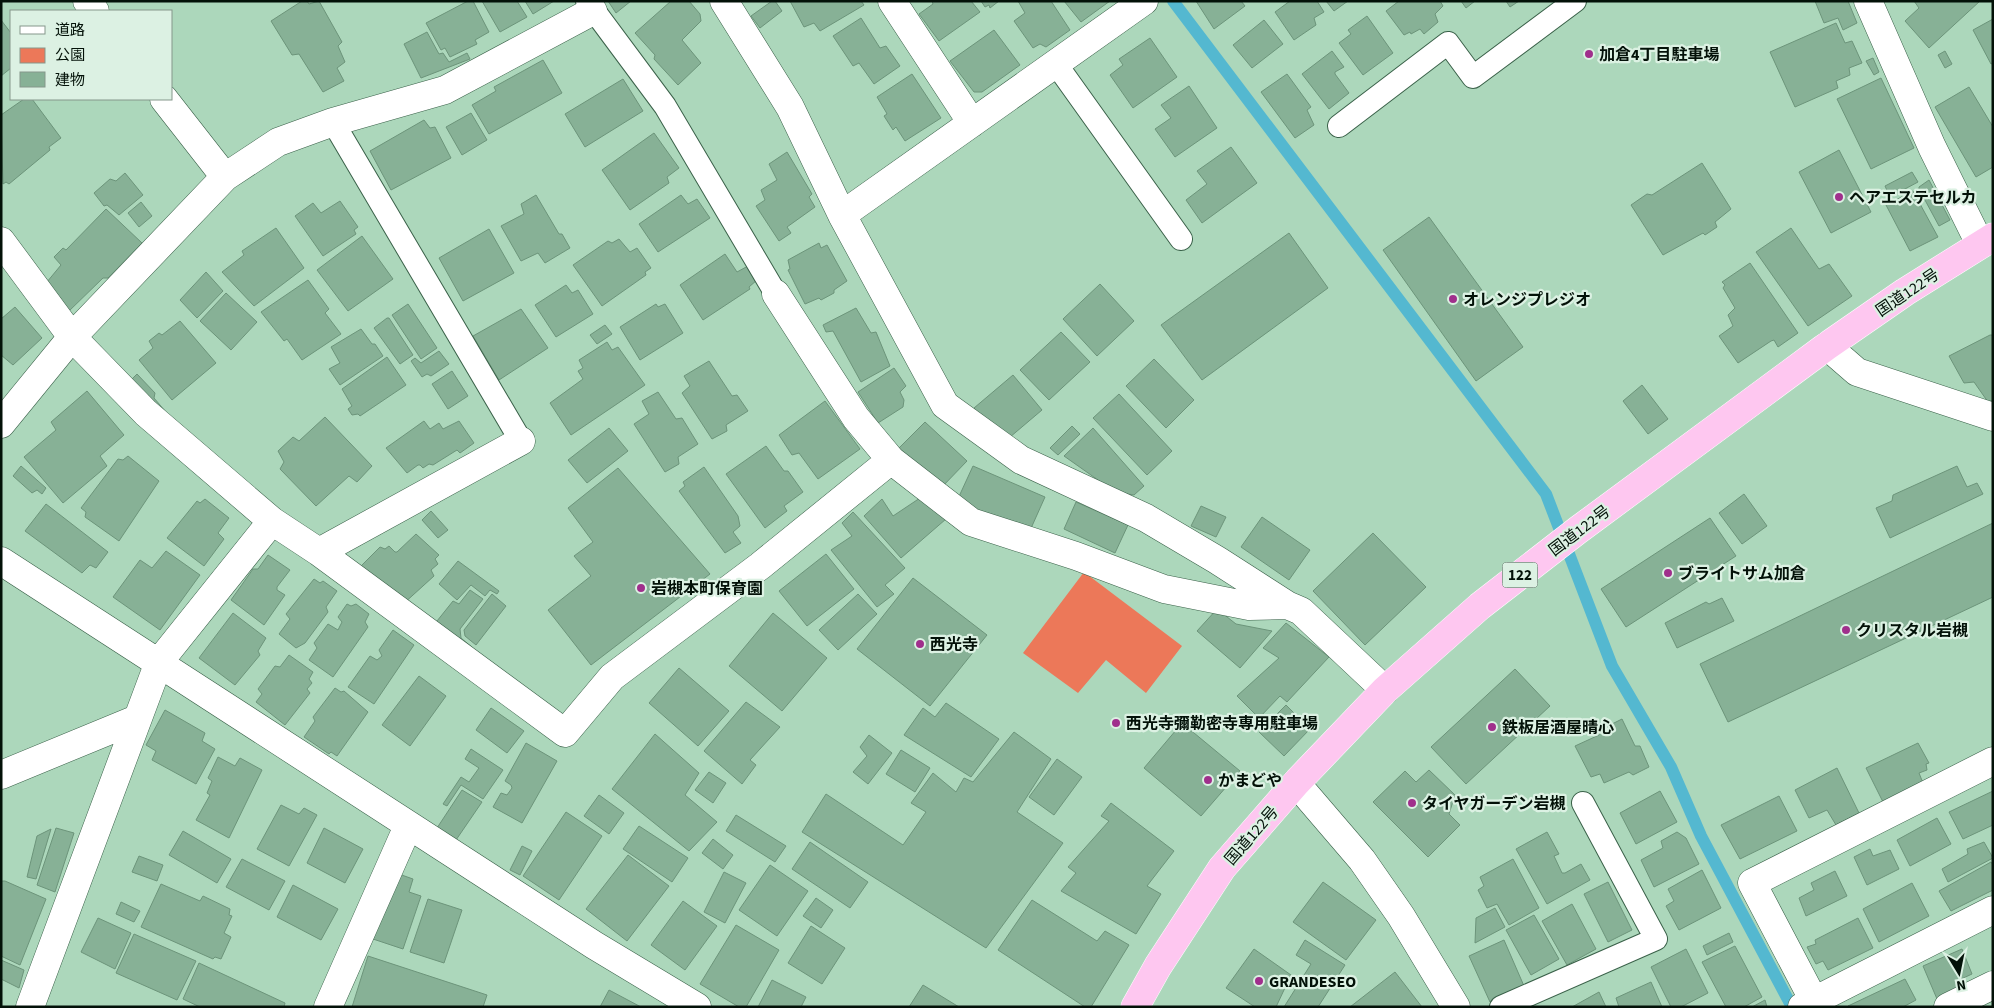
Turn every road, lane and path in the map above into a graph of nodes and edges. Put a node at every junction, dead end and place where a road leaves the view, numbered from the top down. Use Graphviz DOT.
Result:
graph roads {
  1 [pos="724,1"];
  2 [pos="892,1"];
  3 [pos="1576,1"];
  4 [pos="1868,1"];
  5 [pos="1142,2"];
  6 [pos="590,6"];
  7 [pos="1056,64"];
  8 [pos="165,100"];
  9 [pos="333,122"];
  10 [pos="972,123"];
  11 [pos="1339,126"];
  12 [pos="225,177"];
  13 [pos="842,215"];
  14 [pos="1182,239"];
  15 [pos="1986,240"];
  16 [pos="1,241"];
  17 [pos="776,294"];
  18 [pos="72,337"];
  19 [pos="1827,346"];
  20 [pos="1993,417"];
  21 [pos="1,424"];
  22 [pos="520,441"];
  23 [pos="890,460"];
  24 [pos="272,520"];
  25 [pos="319,552"];
  26 [pos="7,571"];
  27 [pos="1287,605"];
  28 [pos="159,662"];
  29 [pos="1385,690"];
  30 [pos="137,718"];
  31 [pos="1993,761"];
  32 [pos="1,776"];
  33 [pos="1296,783"];
  34 [pos="1583,803"];
  35 [pos="408,826"];
  36 [pos="1993,910"];
  37 [pos="1993,985"];
  38 [pos="1808,1004"];
  39 [pos="30,1007"];
  40 [pos="328,1007"];
  41 [pos="697,1007"];
  42 [pos="1135,1007"];
  43 [pos="1456,1007"];
  44 [pos="1501,1007"];
  45 [pos="1948,1007"];
  1 -- 13 [label="street"];
  2 -- 10 [label="street"];
  3 -- 11 [label="lane"];
  4 -- 15 [label="street"];
  5 -- 7 [label="street"];
  6 -- 9 [label="street"];
  6 -- 17 [label="lane"];
  7 -- 10 [label="street"];
  7 -- 14 [label="lane"];
  8 -- 12 [label="street"];
  9 -- 12 [label="street"];
  9 -- 22 [label="lane"];
  10 -- 13 [label="street"];
  12 -- 18 [label="street"];
  13 -- 27 [label="street"];
  15 -- 19 [label="highway, 国道122号 / 122"];
  16 -- 18 [label="street"];
  17 -- 23 [label="street"];
  18 -- 21 [label="street"];
  18 -- 24 [label="street"];
  19 -- 20 [label="street"];
  19 -- 29 [label="highway, 国道122号 / 122"];
  22 -- 25 [label="street"];
  23 -- 25 [label="street"];
  23 -- 27 [label="street"];
  24 -- 25 [label="street"];
  24 -- 28 [label="street"];
  26 -- 28 [label="street"];
  27 -- 29 [label="street"];
  28 -- 30 [label="street"];
  28 -- 35 [label="street"];
  29 -- 33 [label="highway, 国道122号 / 122"];
  30 -- 32 [label="street"];
  30 -- 39 [label="street"];
  31 -- 38 [label="street"];
  33 -- 42 [label="highway, 国道122号 / 122"];
  33 -- 43 [label="street"];
  34 -- 44 [label="lane"];
  35 -- 40 [label="street"];
  35 -- 41 [label="street"];
  36 -- 38 [label="street"];
  37 -- 45 [label="street"];
}
